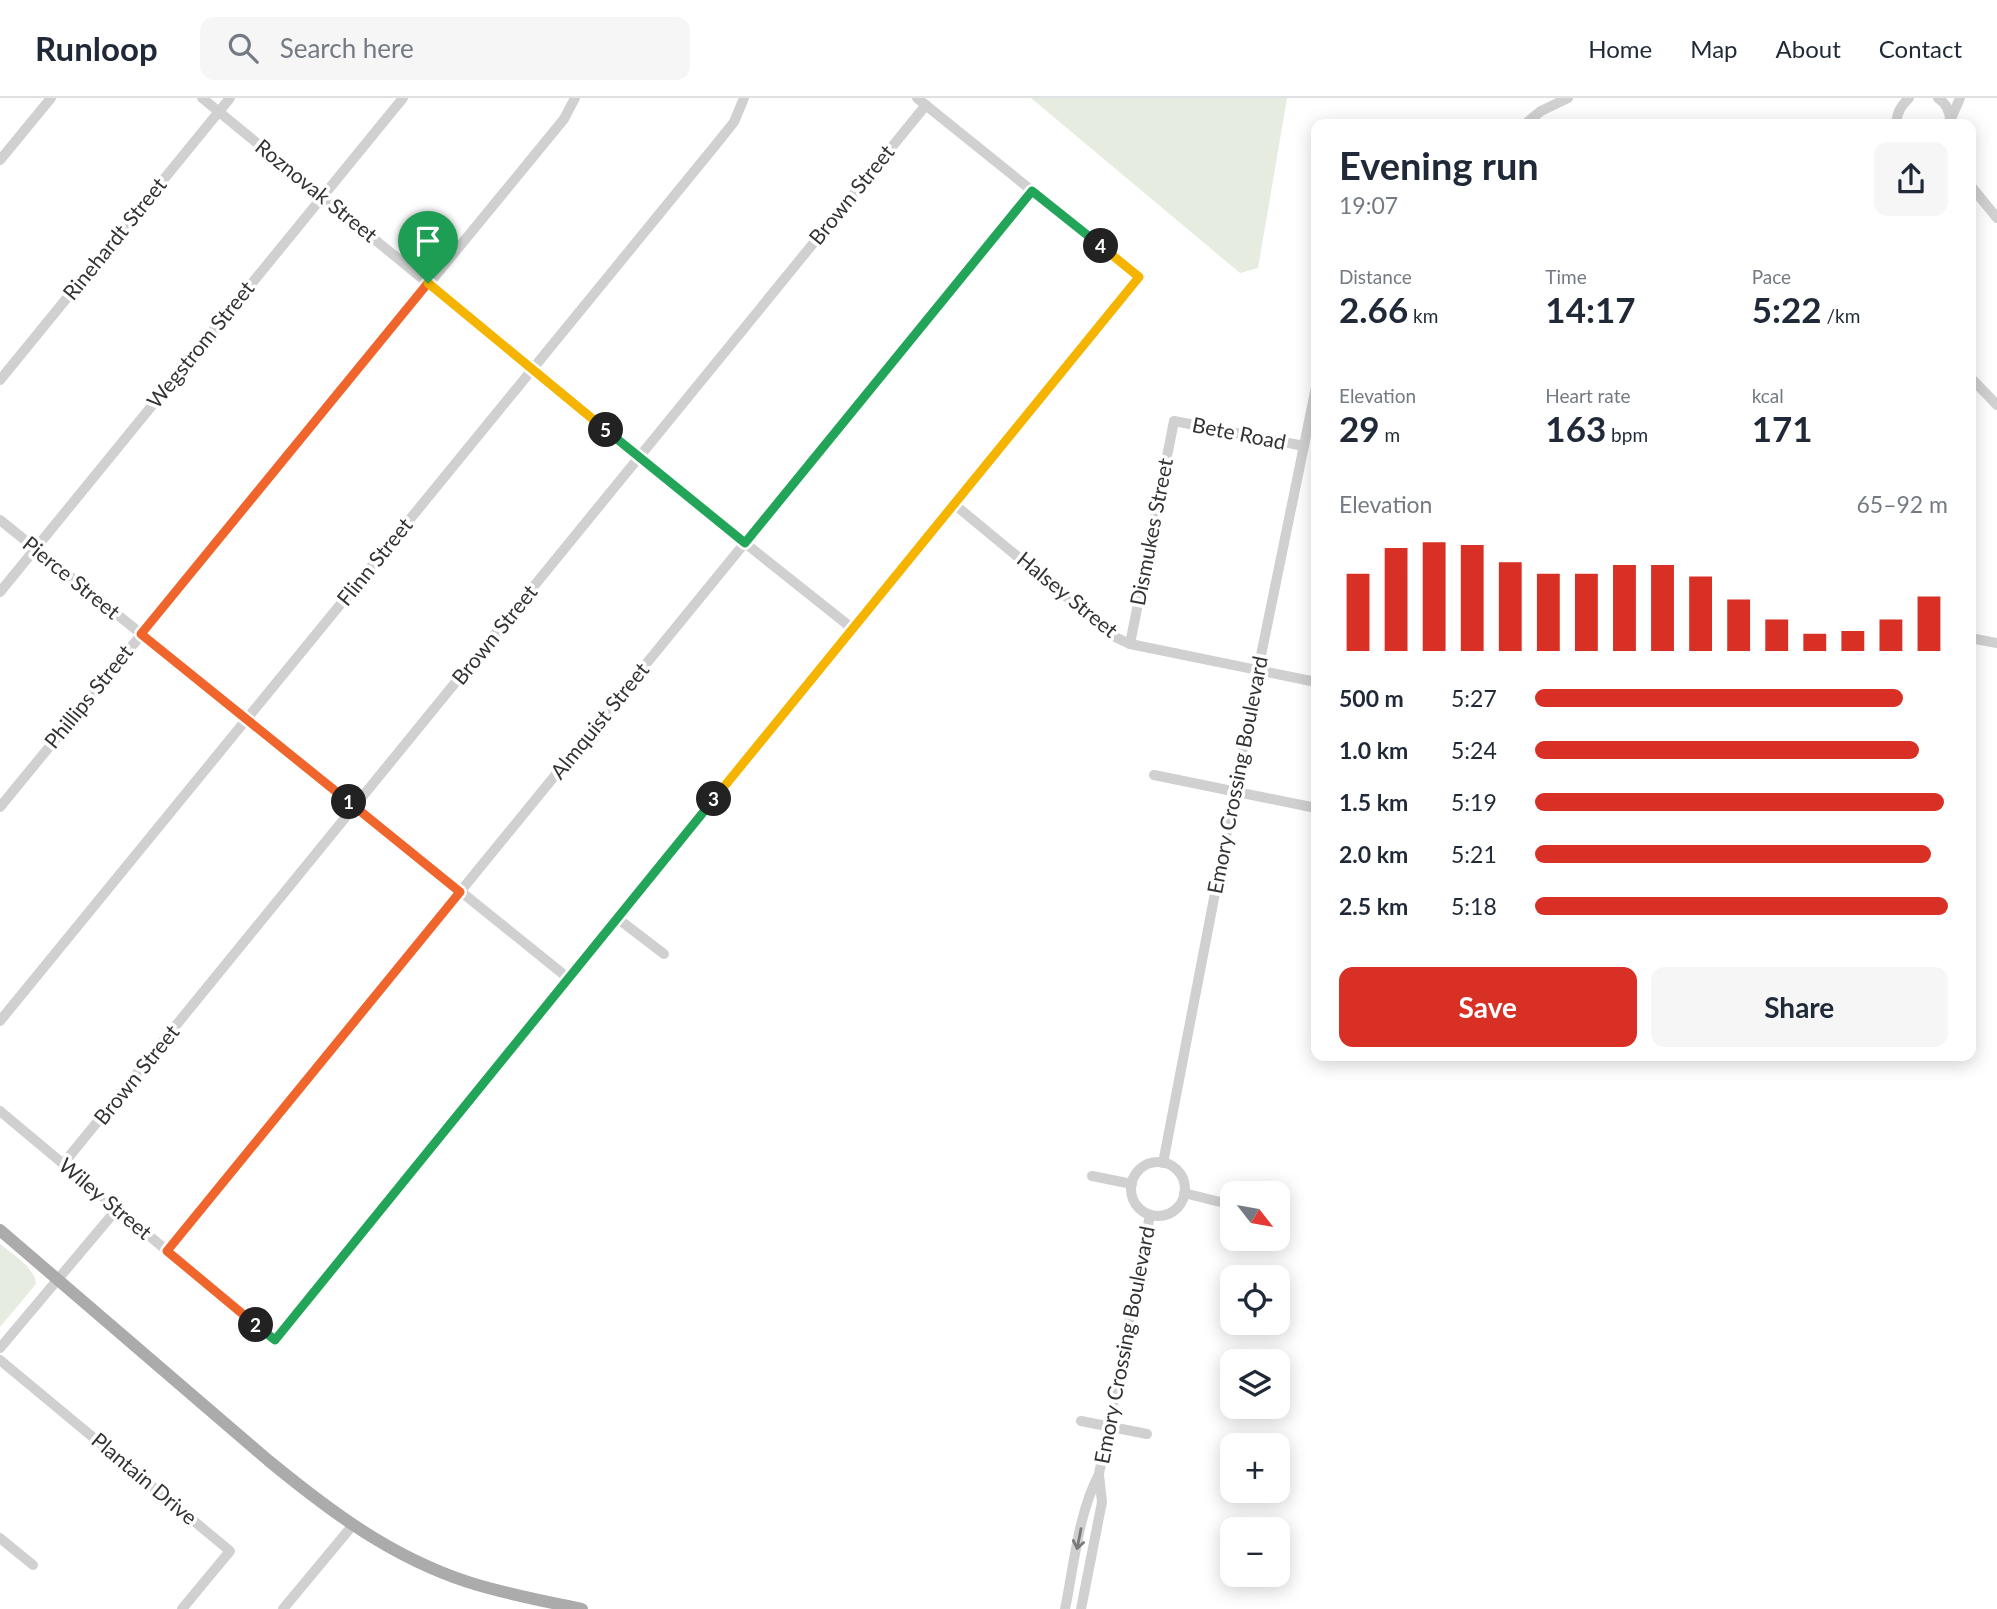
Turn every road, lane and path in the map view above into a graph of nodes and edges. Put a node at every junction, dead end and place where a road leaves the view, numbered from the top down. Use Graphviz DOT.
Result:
graph roads {
  1 [pos="51,98"];
  2 [pos="202,98"];
  3 [pos="230,98"];
  4 [pos="402,98"];
  5 [pos="575,98"];
  6 [pos="744,98"];
  7 [pos="1568,98"];
  8 [pos="1893,98"];
  9 [pos="1909,98"];
  10 [pos="1938,98"];
  11 [pos="1961,98"];
  12 [pos="922,101"];
  13 [pos="219,112"];
  14 [pos="1531,119"];
  15 [pos="1897,119"];
  16 [pos="1898,119"];
  17 [pos="1949,119"];
  18 [pos="1952,119"];
  19 [pos="0,160"];
  20 [pos="1032,191"];
  21 [pos="1976,192"];
  22 [pos="322,197"];
  23 [pos="1997,218"];
  24 [pos="428,283"];
  25 [pos="533,369"];
  26 [pos="0,380"];
  27 [pos="1976,384"];
  28 [pos="1997,405"];
  29 [pos="1311,412"];
  30 [pos="1174,421"];
  31 [pos="1304,446"];
  32 [pos="638,456"];
  33 [pos="955,505"];
  34 [pos="0,520"];
  35 [pos="745,543"];
  36 [pos="35,549"];
  37 [pos="0,592"];
  38 [pos="853,629"];
  39 [pos="141,634"];
  40 [pos="1976,639"];
  41 [pos="1997,642"];
  42 [pos="1130,644"];
  43 [pos="1258,670"];
  44 [pos="1311,681"];
  45 [pos="246,719"];
  46 [pos="1154,775"];
  47 [pos="1235,792"];
  48 [pos="1311,806"];
  49 [pos="0,807"];
  50 [pos="356,807"];
  51 [pos="460,892"];
  52 [pos="617,918"];
  53 [pos="664,954"];
  54 [pos="568,978"];
  55 [pos="0,1021"];
  56 [pos="0,1111"];
  57 [pos="1163,1163"];
  58 [pos="64,1164"];
  59 [pos="1092,1176"];
  60 [pos="1132,1184"];
  61 [pos="1184,1193"];
  62 [pos="1220,1202"];
  63 [pos="117,1209"];
  64 [pos="1150,1215"];
  65 [pos="0,1230"];
  66 [pos="167,1251"];
  67 [pos="58,1278"];
  68 [pos="0,1348"];
  69 [pos="0,1360"];
  70 [pos="1081,1421"];
  71 [pos="1109,1426"];
  72 [pos="1147,1434"];
  73 [pos="1099,1474"];
  74 [pos="352,1526"];
  75 [pos="0,1538"];
  76 [pos="33,1565"];
  77 [pos="182,1609"];
  78 [pos="283,1609"];
  79 [pos="582,1609"];
  80 [pos="1065,1609"];
  81 [pos="1082,1609"];
  1 -- 19 [label="street"];
  2 -- 13 [label="street, Roznovak Street"];
  3 -- 13 [label="street, Rinehardt Street"];
  4 -- 22 [label="street, Wegstrom Street"];
  5 -- 24 [label="street, Phillips Street"];
  6 -- 25 [label="street, Flinn Street"];
  7 -- 14 [label="street"];
  8 -- 15 [label="street"];
  9 -- 16 [label="street"];
  10 -- 17 [label="street"];
  11 -- 18 [label="street"];
  12 -- 20 [label="street"];
  12 -- 32 [label="street, Brown Street"];
  13 -- 22 [label="street, Roznovak Street"];
  13 -- 26 [label="street, Rinehardt Street"];
  20 -- 33 [label="street"];
  20 -- 35 [label="street, Almquist Street"];
  21 -- 23 [label="street"];
  22 -- 24 [label="street, Roznovak Street"];
  22 -- 36 [label="street, Wegstrom Street"];
  24 -- 25 [label="street, Roznovak Street"];
  24 -- 39 [label="street, Phillips Street"];
  25 -- 32 [label="street, Roznovak Street"];
  25 -- 45 [label="street, Flinn Street"];
  27 -- 28 [label="street"];
  29 -- 31 [label="street, Emory Crossing Boulevard"];
  30 -- 31 [label="street, Bete Road"];
  30 -- 42 [label="street, Dismukes Street"];
  31 -- 43 [label="street, Emory Crossing Boulevard"];
  32 -- 35 [label="street, Roznovak Street"];
  32 -- 50 [label="street, Brown Street"];
  33 -- 38 [label="street"];
  33 -- 42 [label="street, Halsey Street"];
  34 -- 36 [label="street, Pierce Street"];
  35 -- 38 [label="street, Roznovak Street"];
  35 -- 51 [label="street, Almquist Street"];
  36 -- 37 [label="street, Wegstrom Street"];
  36 -- 39 [label="street, Pierce Street"];
  38 -- 52 [label="street"];
  39 -- 45 [label="street, Pierce Street"];
  39 -- 49 [label="street, Phillips Street"];
  40 -- 41 [label="street"];
  42 -- 43 [label="street, Halsey Street"];
  43 -- 44 [label="street, Halsey Street"];
  43 -- 47 [label="street, Emory Crossing Boulevard"];
  45 -- 50 [label="street, Pierce Street"];
  45 -- 55 [label="street, Flinn Street"];
  46 -- 47 [label="street"];
  47 -- 48 [label="street"];
  47 -- 57 [label="street, Emory Crossing Boulevard"];
  50 -- 51 [label="street, Pierce Street"];
  50 -- 58 [label="street, Brown Street"];
  51 -- 54 [label="street, Pierce Street"];
  51 -- 66 [label="street, Almquist Street"];
  52 -- 53 [label="street"];
  52 -- 54 [label="street"];
  54 -- 66 [label="street, Wiley Street"];
  56 -- 58 [label="street, Wiley Street"];
  57 -- 60 [label="street"];
  57 -- 61 [label="street"];
  58 -- 63 [label="street, Wiley Street"];
  59 -- 60 [label="street"];
  60 -- 64 [label="street"];
  61 -- 62 [label="street"];
  61 -- 64 [label="street"];
  63 -- 66 [label="street, Wiley Street"];
  63 -- 67 [label="street"];
  64 -- 71 [label="street, Emory Crossing Boulevard"];
  65 -- 67 [label="main road"];
  67 -- 68 [label="street"];
  67 -- 74 [label="main road"];
  69 -- 77 [label="street, Plantain Drive"];
  70 -- 71 [label="street"];
  71 -- 72 [label="street"];
  71 -- 73 [label="street, Emory Crossing Boulevard"];
  73 -- 80 [label="street, Emory Crossing Boulevard, one-way"];
  73 -- 81 [label="street, Emory Crossing Boulevard"];
  74 -- 78 [label="street"];
  74 -- 79 [label="main road"];
  75 -- 76 [label="street"];
}
